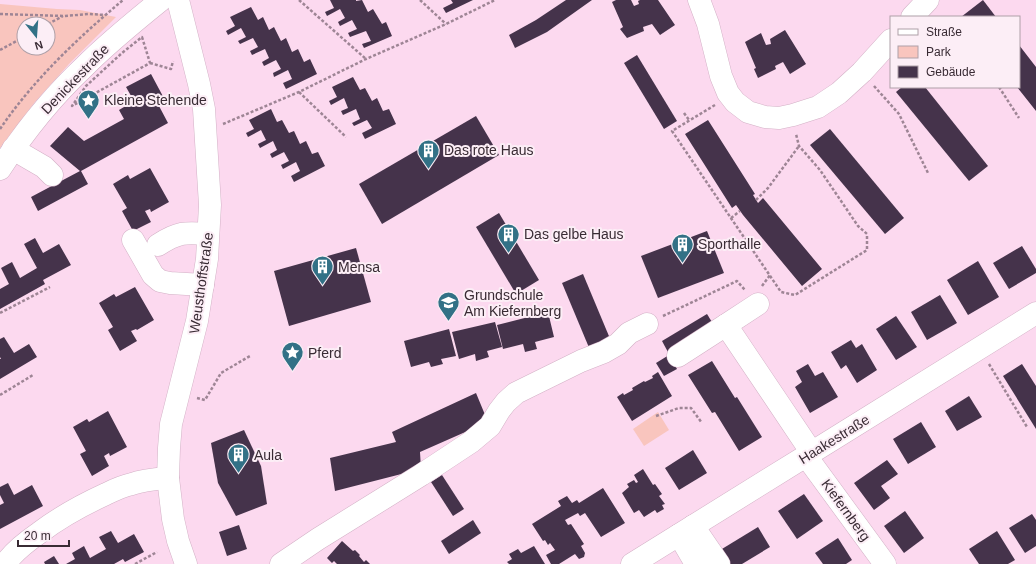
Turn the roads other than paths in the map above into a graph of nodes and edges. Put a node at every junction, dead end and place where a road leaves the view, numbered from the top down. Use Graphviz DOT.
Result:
graph roads {
  1 [pos="161,0"];
  2 [pos="178,0"];
  3 [pos="699,0"];
  4 [pos="928,0"];
  5 [pos="913,16"];
  6 [pos="890,41"];
  7 [pos="13,149"];
  8 [pos="0,169"];
  9 [pos="52,175"];
  10 [pos="208,234"];
  11 [pos="134,240"];
  12 [pos="158,245"];
  13 [pos="203,285"];
  14 [pos="758,304"];
  15 [pos="1036,313"];
  16 [pos="647,324"];
  17 [pos="726,325"];
  18 [pos="678,356"];
  19 [pos="809,455"];
  20 [pos="168,478"];
  21 [pos="686,530"];
  22 [pos="5,564"];
  23 [pos="186,564"];
  24 [pos="281,564"];
  25 [pos="632,564"];
  26 [pos="696,564"];
  27 [pos="718,564"];
  28 [pos="885,564"];
  1 -- 7 [label="street, Denickestraße"];
  2 -- 10 [label="street, Weusthoffstraße"];
  3 -- 6 [label="street"];
  4 -- 5 [label="street"];
  7 -- 8 [label="street, Denickestraße"];
  7 -- 9 [label="street"];
  10 -- 12 [label="street"];
  10 -- 13 [label="street, Weusthoffstraße"];
  11 -- 13 [label="street"];
  13 -- 20 [label="street, Weusthoffstraße"];
  14 -- 17 [label="street"];
  15 -- 19 [label="street, Haakestraße"];
  16 -- 24 [label="street"];
  17 -- 18 [label="street"];
  17 -- 19 [label="street, Kiefernberg"];
  19 -- 21 [label="street, Haakestraße"];
  19 -- 28 [label="street, Kiefernberg"];
  20 -- 22 [label="street"];
  20 -- 23 [label="street, Weusthoffstraße"];
  21 -- 25 [label="street, Haakestraße"];
  21 -- 26 [label="street"];
  21 -- 27 [label="street"];
}
